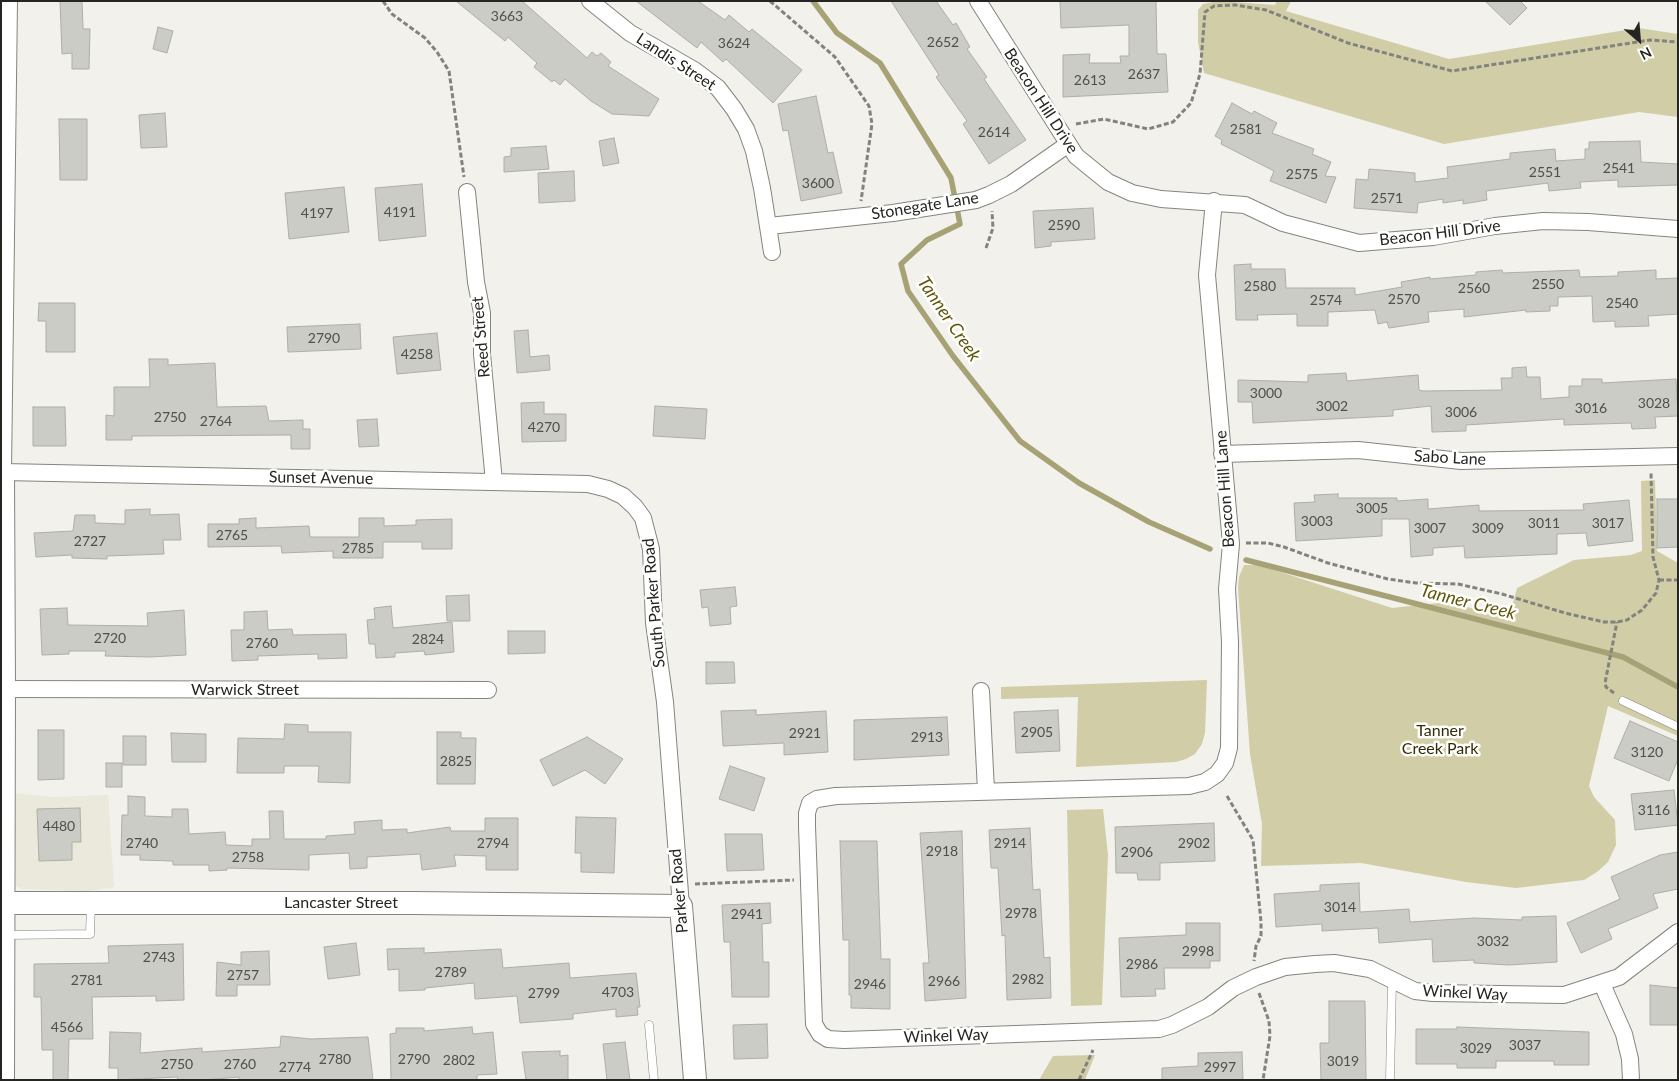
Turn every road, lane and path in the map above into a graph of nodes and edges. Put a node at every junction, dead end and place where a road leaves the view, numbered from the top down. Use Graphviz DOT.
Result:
graph roads {
  1 [pos="9,1"];
  2 [pos="384,1"];
  3 [pos="590,1"];
  4 [pos="770,1"];
  5 [pos="978,1"];
  6 [pos="1678,42"];
  7 [pos="1068,126"];
  8 [pos="1067,145"];
  9 [pos="466,192"];
  10 [pos="1214,201"];
  11 [pos="861,203"];
  12 [pos="991,208"];
  13 [pos="769,226"];
  14 [pos="1678,229"];
  15 [pos="986,248"];
  16 [pos="772,252"];
  17 [pos="1222,454"];
  18 [pos="1678,456"];
  19 [pos="1650,457"];
  20 [pos="2,472"];
  21 [pos="494,482"];
  22 [pos="635,506"];
  23 [pos="1231,544"];
  24 [pos="1659,580"];
  25 [pos="1678,580"];
  26 [pos="1617,622"];
  27 [pos="3,689"];
  28 [pos="488,690"];
  29 [pos="981,691"];
  30 [pos="1623,701"];
  31 [pos="665,702"];
  32 [pos="1678,727"];
  33 [pos="1217,774"];
  34 [pos="986,791"];
  35 [pos="1227,796"];
  36 [pos="3,847"];
  37 [pos="786,880"];
  38 [pos="704,884"];
  39 [pos="680,895"];
  40 [pos="3,903"];
  41 [pos="92,905"];
  42 [pos="1678,932"];
  43 [pos="4,935"];
  44 [pos="1253,955"];
  45 [pos="1392,980"];
  46 [pos="1602,984"];
  47 [pos="1261,998"];
  48 [pos="649,1025"];
  49 [pos="1093,1050"];
  50 [pos="3,1080"];
  51 [pos="654,1080"];
  52 [pos="696,1080"];
  53 [pos="1079,1080"];
  54 [pos="1263,1080"];
  55 [pos="1390,1080"];
  56 [pos="1631,1080"];
  1 -- 20 [label="street"];
  2 -- 9 [label="path"];
  3 -- 13 [label="street, Landis Street"];
  4 -- 11 [label="path"];
  5 -- 8 [label="street, Beacon Hill Drive"];
  6 -- 7 [label="path"];
  8 -- 10 [label="street, Beacon Hill Drive"];
  8 -- 13 [label="street, Stonegate Lane"];
  9 -- 21 [label="street, Reed Street"];
  10 -- 14 [label="street, Beacon Hill Drive"];
  10 -- 17 [label="street, Beacon Hill Lane"];
  12 -- 15 [label="path"];
  13 -- 16 [label="street, Landis Street"];
  17 -- 19 [label="street, Sabo Lane"];
  17 -- 23 [label="street, Beacon Hill Lane"];
  18 -- 19 [label="street, Sabo Lane"];
  19 -- 24 [label="path"];
  20 -- 21 [label="street, Sunset Avenue"];
  20 -- 27 [label="street"];
  21 -- 22 [label="street, Sunset Avenue"];
  22 -- 31 [label="street, South Parker Road"];
  23 -- 26 [label="path"];
  23 -- 33 [label="street, Beacon Hill Lane"];
  24 -- 25 [label="path"];
  24 -- 26 [label="path"];
  26 -- 30 [label="path"];
  27 -- 28 [label="street, Warwick Street"];
  27 -- 36 [label="street"];
  29 -- 34 [label="street"];
  30 -- 32 [label="lane"];
  31 -- 39 [label="street, Parker Road"];
  33 -- 34 [label="street, Winkel Way"];
  34 -- 45 [label="street, Winkel Way"];
  35 -- 44 [label="path"];
  36 -- 40 [label="street"];
  37 -- 38 [label="path"];
  39 -- 41 [label="street, Lancaster Street"];
  39 -- 52 [label="street, Parker Road"];
  40 -- 41 [label="street, Lancaster Street"];
  40 -- 43 [label="street"];
  41 -- 43 [label="lane"];
  42 -- 46 [label="street, Winkel Way"];
  43 -- 50 [label="street"];
  45 -- 46 [label="street, Winkel Way"];
  45 -- 55 [label="lane"];
  46 -- 56 [label="street"];
  47 -- 54 [label="path"];
  48 -- 51 [label="lane"];
  49 -- 53 [label="path"];
}
